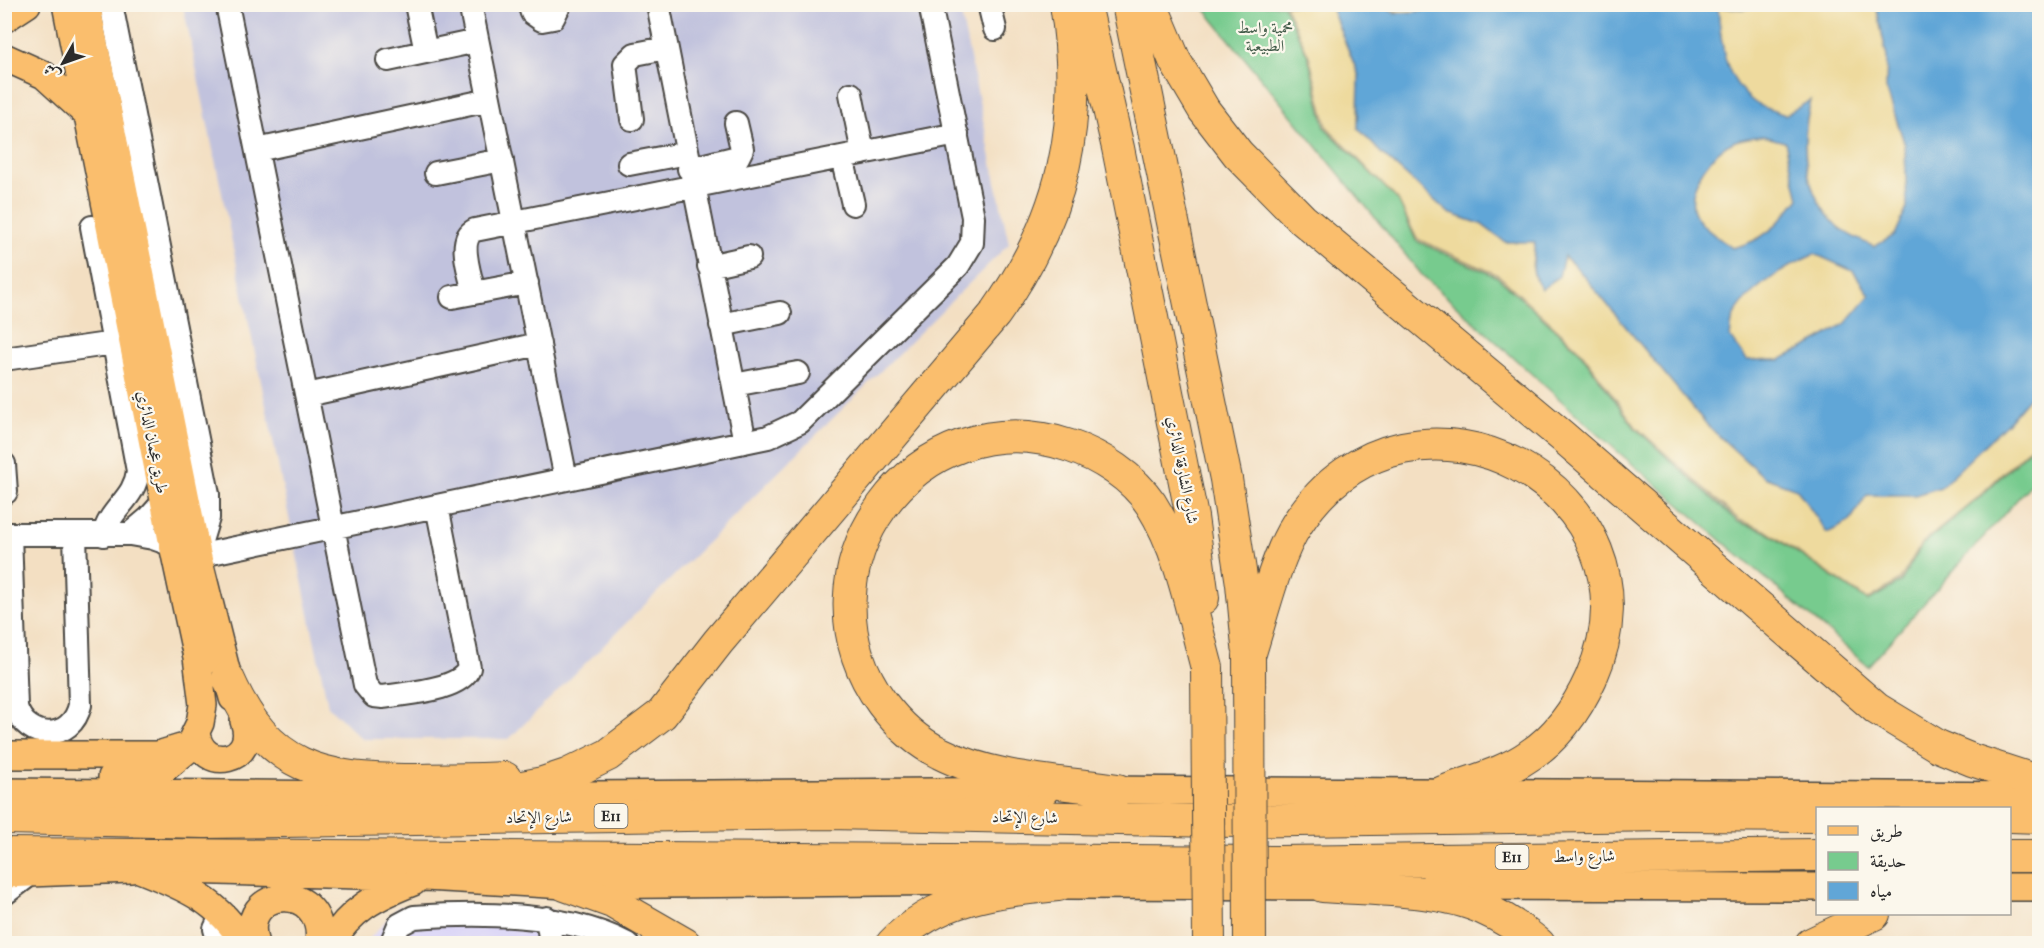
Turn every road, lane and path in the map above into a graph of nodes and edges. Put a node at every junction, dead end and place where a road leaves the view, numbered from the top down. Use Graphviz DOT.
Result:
graph roads {
  1 [pos="27,4"];
  2 [pos="66,4"];
  3 [pos="86,4"];
  4 [pos="111,4"];
  5 [pos="227,4"];
  6 [pos="416,4"];
  7 [pos="470,4"];
  8 [pos="529,4"];
  9 [pos="560,4"];
  10 [pos="658,4"];
  11 [pos="930,4"];
  12 [pos="989,4"];
  13 [pos="1066,4"];
  14 [pos="1085,4"];
  15 [pos="1128,4"];
  16 [pos="1151,4"];
  17 [pos="4,19"];
  18 [pos="994,29"];
  19 [pos="477,41"];
  20 [pos="666,48"];
  21 [pos="426,52"];
  22 [pos="4,57"];
  23 [pos="388,60"];
  24 [pos="851,94"];
  25 [pos="489,100"];
  26 [pos="88,117"];
  27 [pos="632,119"];
  28 [pos="736,123"];
  29 [pos="957,134"];
  30 [pos="257,150"];
  31 [pos="853,155"];
  32 [pos="501,160"];
  33 [pos="629,164"];
  34 [pos="690,170"];
  35 [pos="436,173"];
  36 [pos="853,204"];
  37 [pos="515,223"];
  38 [pos="92,227"];
  39 [pos="749,257"];
  40 [pos="709,266"];
  41 [pos="527,283"];
  42 [pos="780,313"];
  43 [pos="721,325"];
  44 [pos="114,343"];
  45 [pos="539,344"];
  46 [pos="4,359"];
  47 [pos="798,373"];
  48 [pos="734,385"];
  49 [pos="307,395"];
  50 [pos="745,442"];
  51 [pos="4,464"];
  52 [pos="567,479"];
  53 [pos="6,492"];
  54 [pos="165,500"];
  55 [pos="437,506"];
  56 [pos="334,527"];
  57 [pos="7,534"];
  58 [pos="130,534"];
  59 [pos="75,535"];
  60 [pos="104,535"];
  61 [pos="189,552"];
  62 [pos="718,642"];
  63 [pos="1249,656"];
  64 [pos="1208,668"];
  65 [pos="228,678"];
  66 [pos="244,722"];
  67 [pos="194,737"];
  68 [pos="4,755"];
  69 [pos="2040,782"];
  70 [pos="1118,790"];
  71 [pos="4,792"];
  72 [pos="1443,792"];
  73 [pos="69,794"];
  74 [pos="349,795"];
  75 [pos="476,796"];
  76 [pos="2040,796"];
  77 [pos="1816,816"];
  78 [pos="2011,816"];
  79 [pos="2040,817"];
  80 [pos="4,818"];
  81 [pos="4,854"];
  82 [pos="1816,855"];
  83 [pos="2011,856"];
  84 [pos="2040,856"];
  85 [pos="137,868"];
  86 [pos="32,873"];
  87 [pos="4,874"];
  88 [pos="425,877"];
  89 [pos="565,885"];
  90 [pos="1058,885"];
  91 [pos="1323,886"];
  92 [pos="1816,887"];
  93 [pos="2011,887"];
  94 [pos="2040,887"];
  95 [pos="4,894"];
  96 [pos="222,914"];
  97 [pos="1872,915"];
  98 [pos="547,918"];
  99 [pos="219,944"];
  100 [pos="244,944"];
  101 [pos="255,944"];
  102 [pos="319,944"];
  103 [pos="330,944"];
  104 [pos="391,944"];
  105 [pos="550,944"];
  106 [pos="627,944"];
  107 [pos="685,944"];
  108 [pos="892,944"];
  109 [pos="1209,944"];
  110 [pos="1250,944"];
  111 [pos="1539,944"];
  112 [pos="1811,944"];
  1 -- 17 [label="main road"];
  2 -- 26 [label="main road, طريق عجمان الدائري"];
  3 -- 61 [label="main road, طريق عجمان الدائري"];
  4 -- 61 [label="street"];
  5 -- 30 [label="street"];
  6 -- 21 [label="street"];
  7 -- 19 [label="street"];
  8 -- 9 [label="street"];
  10 -- 20 [label="street"];
  11 -- 29 [label="street"];
  12 -- 18 [label="street"];
  13 -- 62 [label="highway"];
  14 -- 64 [label="highway, شارع الشارقة الدائري"];
  15 -- 63 [label="highway"];
  16 -- 69 [label="highway"];
  19 -- 21 [label="street"];
  19 -- 25 [label="street"];
  20 -- 27 [label="street"];
  20 -- 34 [label="street"];
  21 -- 23 [label="street"];
  22 -- 26 [label="main road"];
  24 -- 31 [label="street"];
  25 -- 30 [label="street"];
  25 -- 32 [label="street"];
  26 -- 54 [label="main road, طريق عجمان الدائري"];
  28 -- 34 [label="street"];
  29 -- 31 [label="street"];
  29 -- 50 [label="street"];
  30 -- 49 [label="street"];
  31 -- 34 [label="street"];
  31 -- 36 [label="street"];
  32 -- 35 [label="street"];
  32 -- 37 [label="street"];
  33 -- 34 [label="street"];
  34 -- 37 [label="street"];
  34 -- 40 [label="street"];
  37 -- 41 [label="street"];
  37 -- 41 [label="street"];
  38 -- 44 [label="street"];
  39 -- 40 [label="street"];
  40 -- 43 [label="street"];
  41 -- 45 [label="street"];
  42 -- 43 [label="street"];
  43 -- 48 [label="street"];
  44 -- 46 [label="street"];
  44 -- 60 [label="street"];
  45 -- 49 [label="street"];
  45 -- 52 [label="street"];
  47 -- 48 [label="street"];
  48 -- 50 [label="street"];
  49 -- 56 [label="street"];
  50 -- 52 [label="street"];
  51 -- 53 [label="street"];
  52 -- 55 [label="street"];
  54 -- 58 [label="street"];
  54 -- 61 [label="main road, طريق عجمان الدائري"];
  55 -- 56 [label="street"];
  55 -- 56 [label="street"];
  56 -- 61 [label="street"];
  57 -- 59 [label="street"];
  57 -- 59 [label="street"];
  58 -- 60 [label="street"];
  58 -- 61 [label="street"];
  59 -- 60 [label="street"];
  61 -- 65 [label="main road, طريق عجمان الدائري"];
  61 -- 67 [label="main road, طريق عجمان الدائري"];
  62 -- 65 [label="highway"];
  62 -- 75 [label="highway"];
  63 -- 72 [label="highway"];
  63 -- 110 [label="highway, bridge"];
  64 -- 70 [label="highway"];
  64 -- 109 [label="highway, شارع الشارقة الدائري, bridge"];
  65 -- 66 [label="main road, طريق عجمان الدائري"];
  66 -- 67 [label="main road"];
  66 -- 74 [label="main road, طريق عجمان الدائري"];
  67 -- 68 [label="main road"];
  67 -- 73 [label="main road"];
  70 -- 72 [label="main road"];
  70 -- 75 [label="main road"];
  71 -- 73 [label="main road"];
  72 -- 76 [label="main road"];
  73 -- 74 [label="main road"];
  74 -- 75 [label="main road"];
  77 -- 80 [label="highway, شارع الإتحاد / E11"];
  78 -- 79 [label="highway"];
  81 -- 82 [label="highway, شارع واسط / E11"];
  83 -- 84 [label="highway"];
  85 -- 86 [label="main road"];
  85 -- 88 [label="main road"];
  85 -- 96 [label="main road"];
  86 -- 87 [label="main road"];
  86 -- 95 [label="street"];
  88 -- 89 [label="main road"];
  88 -- 103 [label="main road"];
  89 -- 90 [label="main road"];
  89 -- 107 [label="highway"];
  90 -- 91 [label="main road"];
  90 -- 108 [label="highway"];
  91 -- 92 [label="main road"];
  91 -- 111 [label="highway"];
  93 -- 94 [label="main road"];
  96 -- 99 [label="street"];
  96 -- 100 [label="main road"];
  97 -- 112 [label="highway"];
  98 -- 104 [label="street"];
  98 -- 105 [label="street"];
  98 -- 106 [label="street"];
  101 -- 102 [label="main road"];
}
